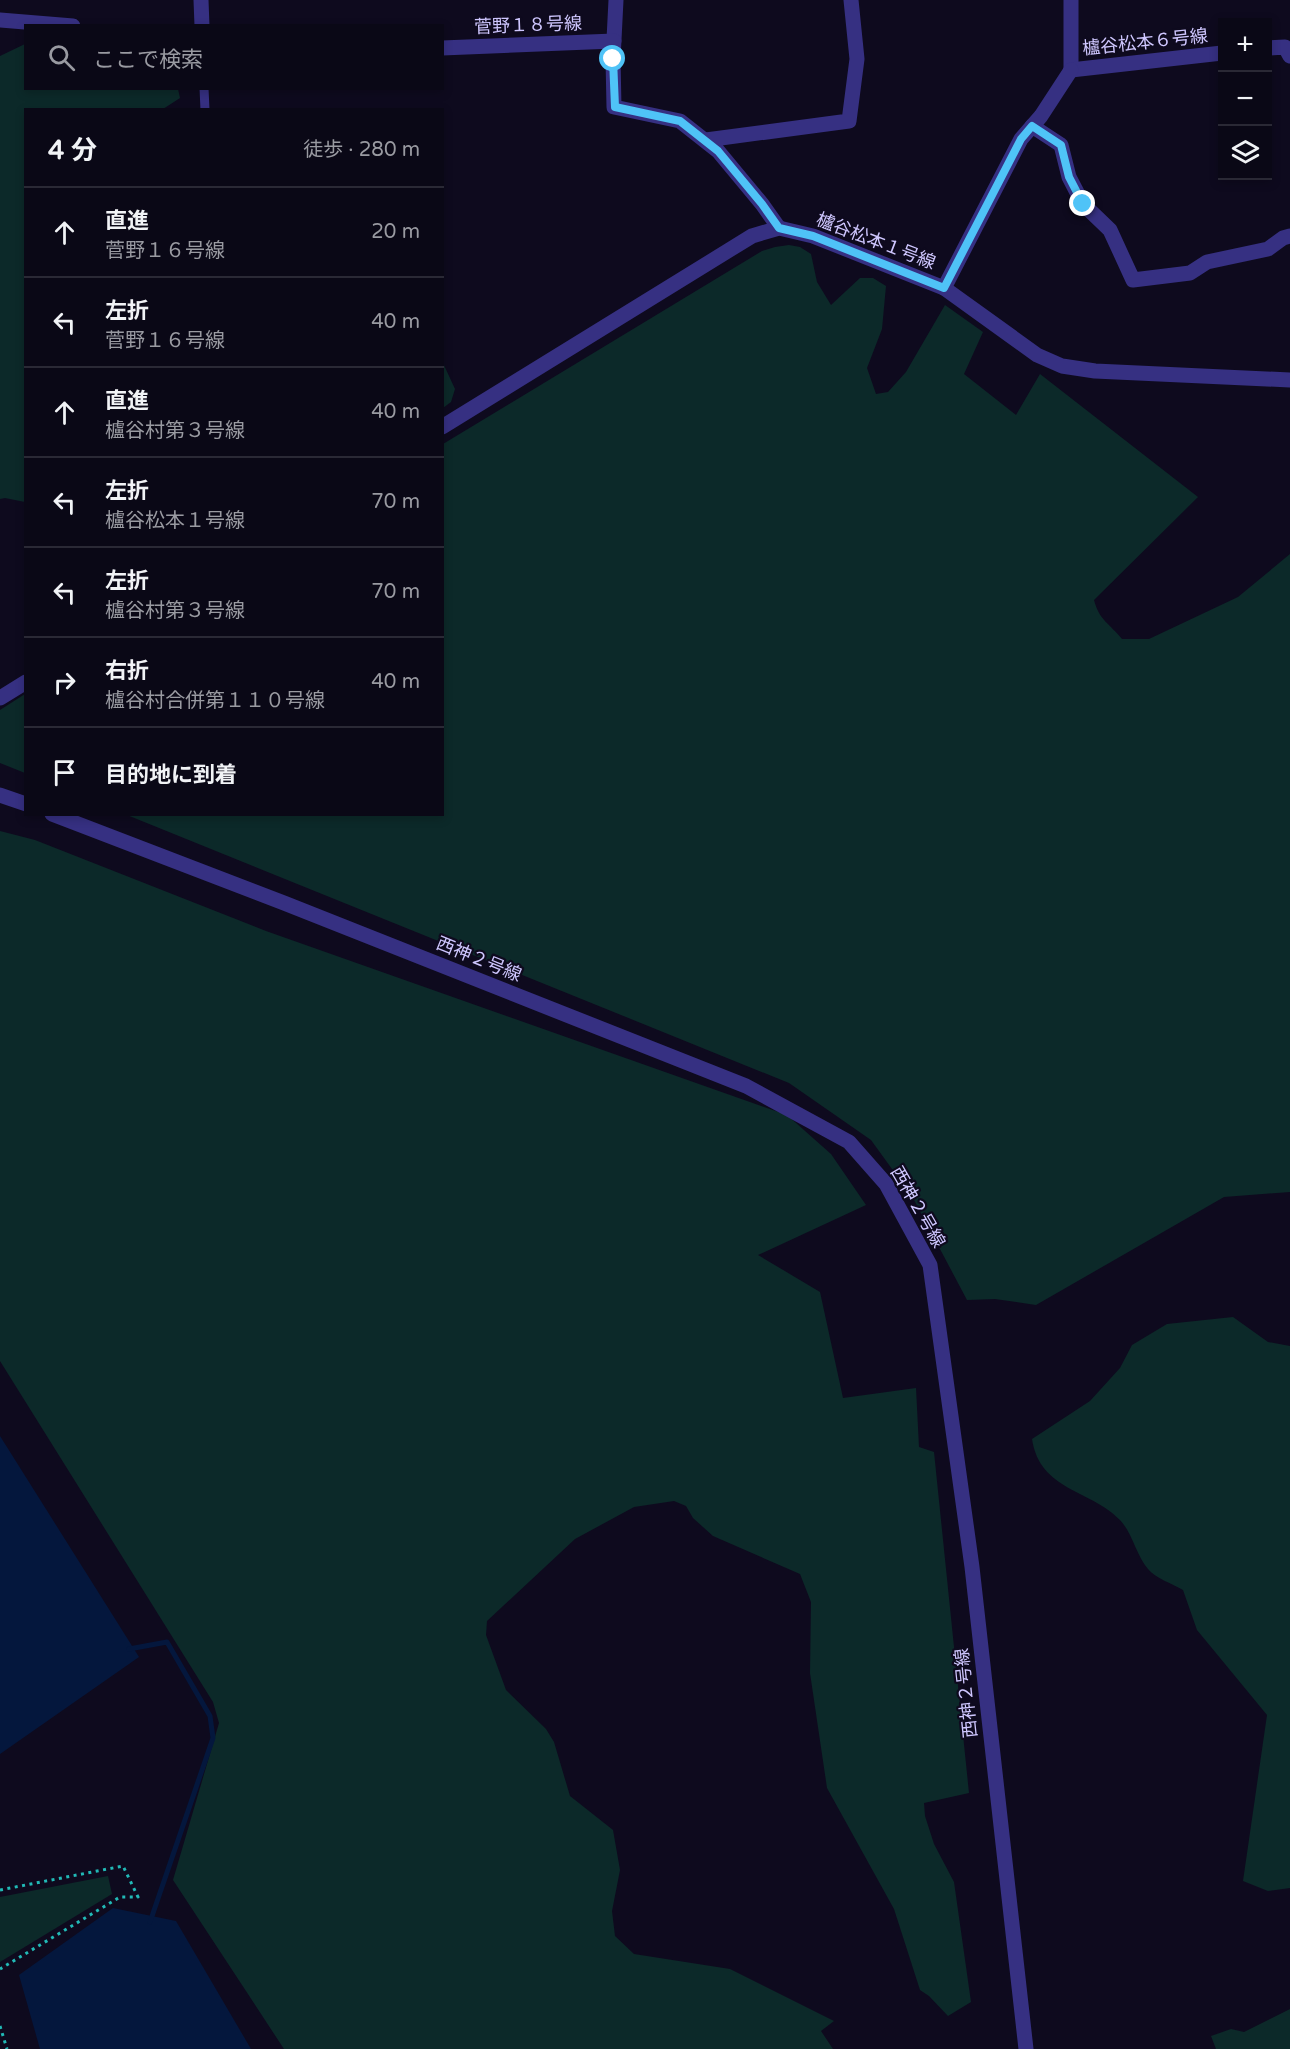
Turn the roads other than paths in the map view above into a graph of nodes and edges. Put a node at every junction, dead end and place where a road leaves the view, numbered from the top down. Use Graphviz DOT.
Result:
graph roads {
  1 [pos="201,0"];
  2 [pos="616,0"];
  3 [pos="850,0"];
  4 [pos="1071,0"];
  5 [pos="0,20"];
  6 [pos="49,24"];
  7 [pos="201,24"];
  8 [pos="614,41"];
  9 [pos="444,48"];
  10 [pos="1272,48"];
  11 [pos="1218,53"];
  12 [pos="1290,56"];
  13 [pos="1071,69"];
  14 [pos="204,90"];
  15 [pos="205,108"];
  16 [pos="1032,126"];
  17 [pos="706,140"];
  18 [pos="779,228"];
  19 [pos="1287,237"];
  20 [pos="944,288"];
  21 [pos="1290,380"];
  22 [pos="444,426"];
  23 [pos="24,683"];
  24 [pos="0,698"];
  25 [pos="0,795"];
  26 [pos="24,803"];
  27 [pos="57,816"];
  28 [pos="1026,2049"];
  1 -- 7 [label="street"];
  2 -- 8 [label="street"];
  3 -- 17 [label="street"];
  4 -- 13 [label="street"];
  5 -- 6 [label="street"];
  8 -- 9 [label="street, 菅野１８号線"];
  8 -- 17 [label="street"];
  10 -- 12 [label="street"];
  11 -- 13 [label="street, 櫨谷松本６号線"];
  13 -- 16 [label="street"];
  14 -- 15 [label="lane"];
  16 -- 19 [label="street"];
  16 -- 20 [label="street"];
  17 -- 18 [label="street"];
  18 -- 20 [label="street, 櫨谷松本１号線"];
  18 -- 22 [label="street"];
  20 -- 21 [label="street, 櫨谷松本１号線"];
  23 -- 24 [label="street"];
  25 -- 26 [label="street"];
  27 -- 28 [label="street, 西神２号線"];
}
